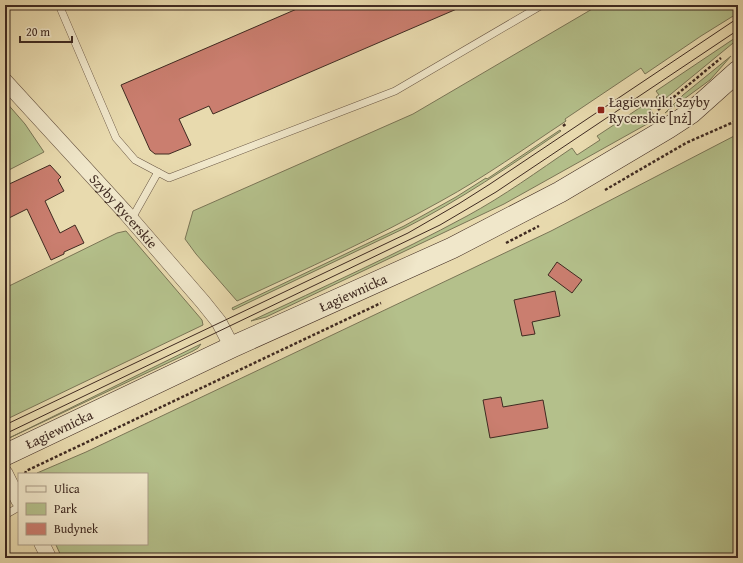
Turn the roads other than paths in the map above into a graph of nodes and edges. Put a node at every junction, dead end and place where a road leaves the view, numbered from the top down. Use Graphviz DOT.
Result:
graph roads {
  1 [pos="59,5"];
  2 [pos="542,5"];
  3 [pos="738,71"];
  4 [pos="5,81"];
  5 [pos="738,91"];
  6 [pos="691,113"];
  7 [pos="158,172"];
  8 [pos="132,220"];
  9 [pos="232,348"];
  10 [pos="5,455"];
  11 [pos="5,473"];
  12 [pos="18,499"];
  13 [pos="18,508"];
  14 [pos="5,515"];
  1 -- 7 [label="lane"];
  2 -- 7 [label="lane"];
  3 -- 6 [label="main road, Łagiewnicka"];
  4 -- 8 [label="street, Szyby Rycerskie"];
  5 -- 6 [label="main road, Łagiewnicka"];
  6 -- 9 [label="main road, Łagiewnicka"];
  7 -- 8 [label="lane"];
  8 -- 9 [label="street, Szyby Rycerskie"];
  9 -- 10 [label="main road, Łagiewnicka"];
  11 -- 12 [label="street"];
  13 -- 14 [label="lane"];
}
